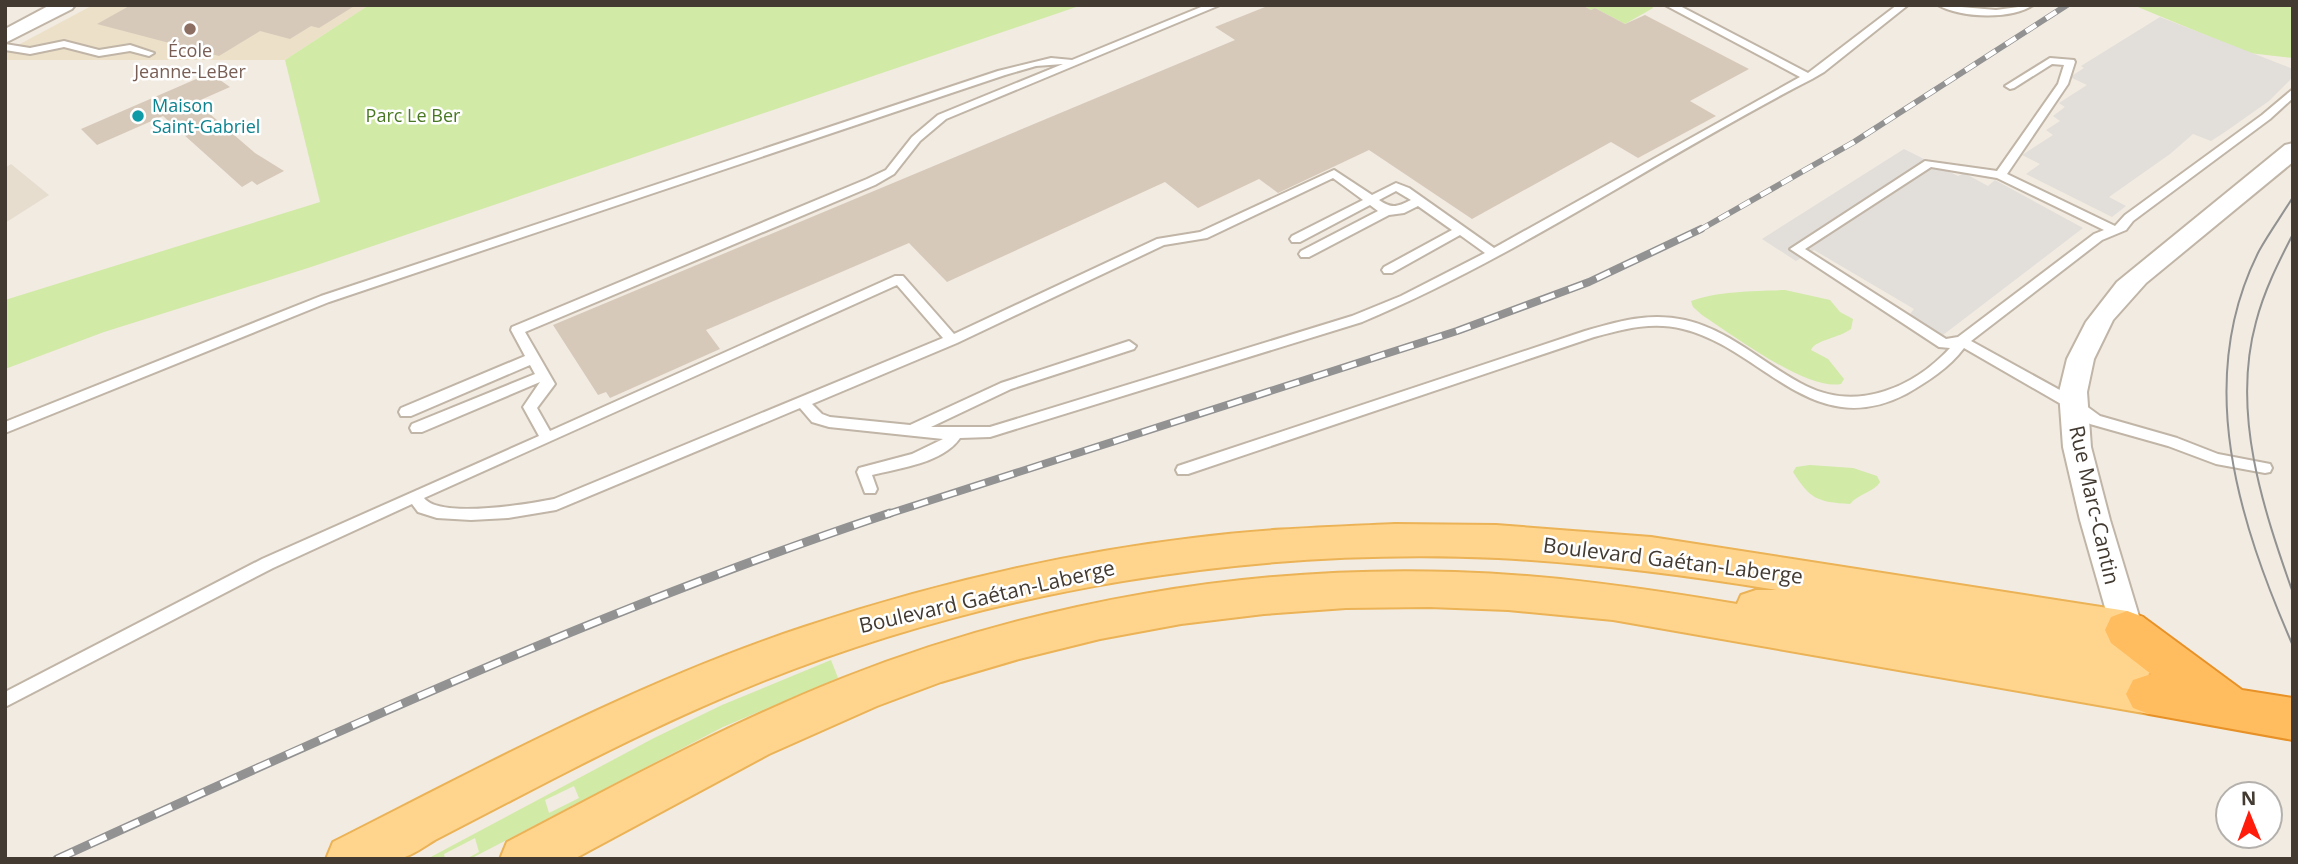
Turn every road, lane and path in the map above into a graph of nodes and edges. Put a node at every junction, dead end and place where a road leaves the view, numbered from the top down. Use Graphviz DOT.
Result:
graph roads {
  1 [pos="65,5"];
  2 [pos="1215,5"];
  3 [pos="1670,5"];
  4 [pos="1903,5"];
  5 [pos="1943,5"];
  6 [pos="2028,5"];
  7 [pos="1990,9"];
  8 [pos="8,36"];
  9 [pos="149,53"];
  10 [pos="1073,64"];
  11 [pos="1808,77"];
  12 [pos="2010,86"];
  13 [pos="2293,92"];
  14 [pos="2293,150"];
  15 [pos="2000,175"];
  16 [pos="1371,200"];
  17 [pos="1419,201"];
  18 [pos="1387,211"];
  19 [pos="1461,230"];
  20 [pos="2109,232"];
  21 [pos="1296,239"];
  22 [pos="1494,253"];
  23 [pos="1305,254"];
  24 [pos="1388,270"];
  25 [pos="952,340"];
  26 [pos="1962,341"];
  27 [pos="1129,346"];
  28 [pos="533,358"];
  29 [pos="542,376"];
  30 [pos="804,404"];
  31 [pos="2073,404"];
  32 [pos="406,412"];
  33 [pos="5,428"];
  34 [pos="417,428"];
  35 [pos="911,431"];
  36 [pos="956,434"];
  37 [pos="547,438"];
  38 [pos="2265,468"];
  39 [pos="1183,470"];
  40 [pos="870,489"];
  41 [pos="414,496"];
  42 [pos="2137,661"];
  43 [pos="5,700"];
  44 [pos="2242,710"];
  45 [pos="2293,719"];
  46 [pos="351,859"];
  47 [pos="525,859"];
  1 -- 8 [label="street"];
  2 -- 10 [label="lane"];
  3 -- 11 [label="lane"];
  4 -- 11 [label="lane"];
  5 -- 7 [label="lane"];
  6 -- 7 [label="lane"];
  8 -- 9 [label="lane"];
  10 -- 28 [label="lane"];
  10 -- 33 [label="lane"];
  11 -- 22 [label="lane"];
  12 -- 15 [label="lane"];
  13 -- 20 [label="lane"];
  14 -- 31 [label="street, Rue Marc-Cantin"];
  15 -- 20 [label="lane"];
  15 -- 26 [label="lane"];
  16 -- 17 [label="lane"];
  16 -- 18 [label="lane"];
  16 -- 21 [label="lane"];
  16 -- 25 [label="lane"];
  17 -- 18 [label="lane"];
  17 -- 19 [label="lane"];
  18 -- 23 [label="lane"];
  19 -- 22 [label="lane"];
  19 -- 24 [label="lane"];
  20 -- 26 [label="lane"];
  22 -- 36 [label="lane"];
  25 -- 30 [label="lane"];
  25 -- 37 [label="lane"];
  26 -- 31 [label="lane"];
  26 -- 39 [label="lane"];
  27 -- 35 [label="lane"];
  28 -- 29 [label="lane"];
  28 -- 32 [label="lane"];
  29 -- 34 [label="lane"];
  29 -- 37 [label="lane"];
  30 -- 35 [label="lane"];
  30 -- 41 [label="lane"];
  31 -- 38 [label="lane"];
  31 -- 42 [label="street, Rue Marc-Cantin"];
  35 -- 36 [label="lane"];
  36 -- 40 [label="lane"];
  37 -- 41 [label="lane"];
  41 -- 43 [label="lane"];
  42 -- 44 [label="highway"];
  42 -- 44 [label="highway"];
  42 -- 46 [label="main road, Boulevard Gaétan-Laberge"];
  42 -- 47 [label="main road"];
  44 -- 45 [label="highway"];
}
